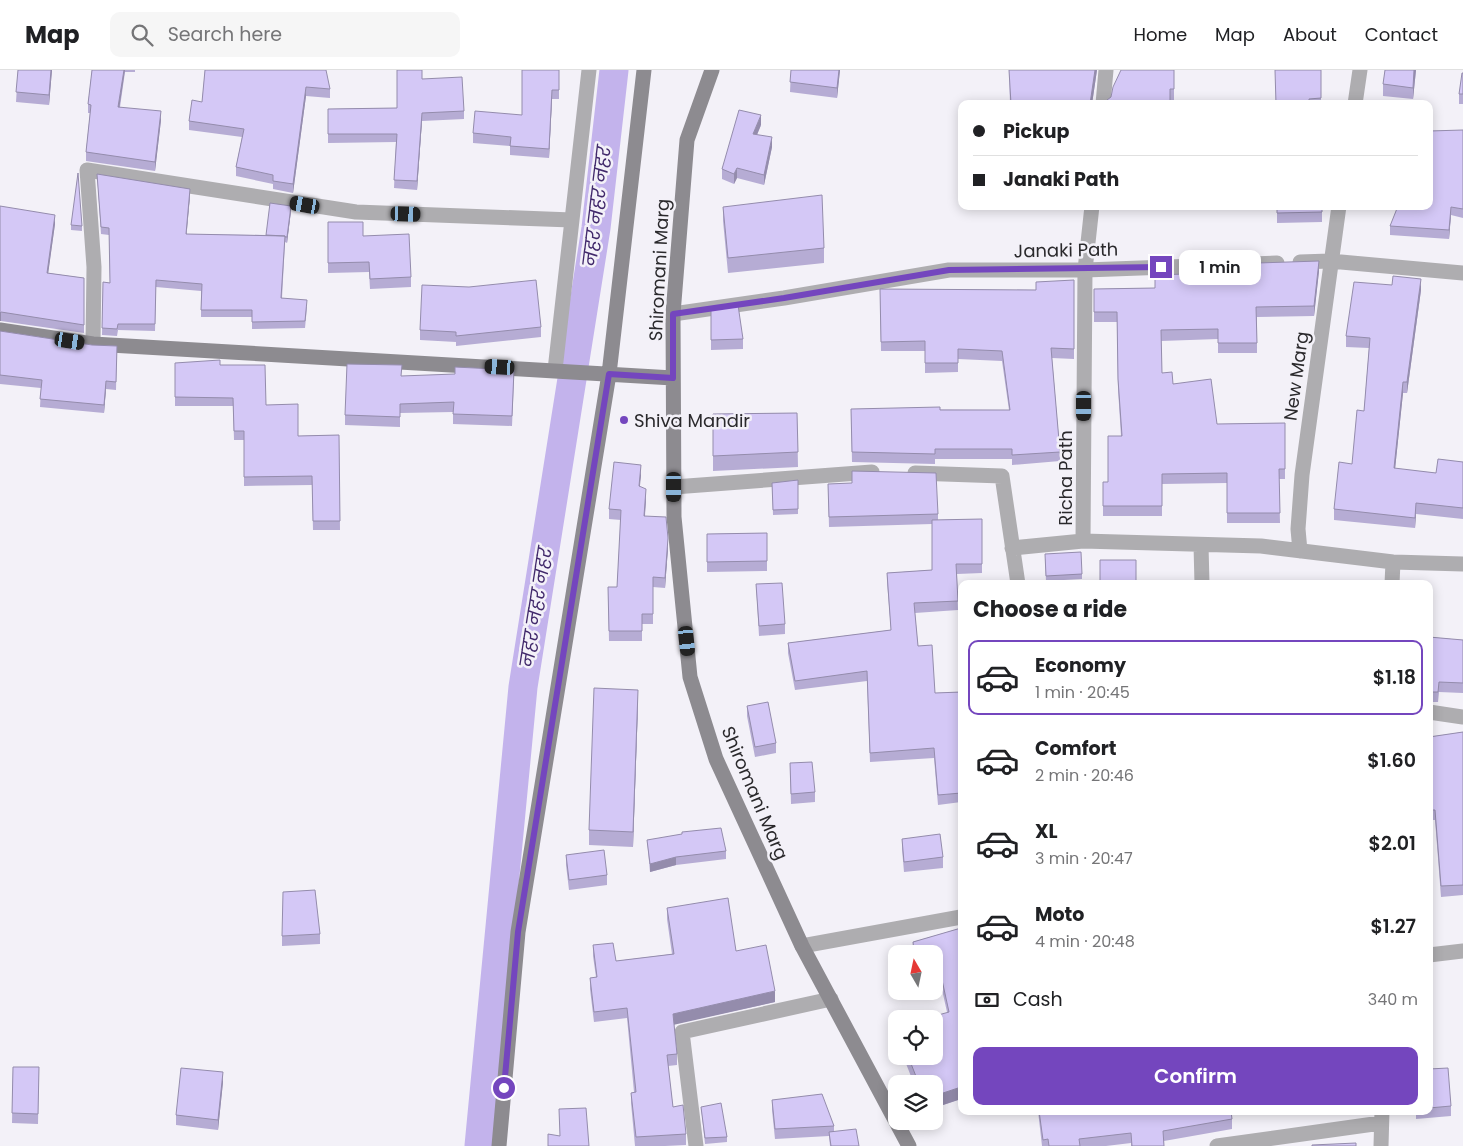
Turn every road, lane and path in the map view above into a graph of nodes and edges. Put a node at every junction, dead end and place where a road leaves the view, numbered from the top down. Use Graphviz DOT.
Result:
graph roads {
  1 [pos="589,70"];
  2 [pos="644,70"];
  3 [pos="712,70"];
  4 [pos="1106,70"];
  5 [pos="1360,70"];
  6 [pos="1103,100"];
  7 [pos="1355,100"];
  8 [pos="1092,210"];
  9 [pos="1338,210"];
  10 [pos="572,220"];
  11 [pos="1330,261"];
  12 [pos="1085,270"];
  13 [pos="1463,273"];
  14 [pos="673,314"];
  15 [pos="0,330"];
  16 [pos="93,344"];
  17 [pos="558,371"];
  18 [pos="609,374"];
  19 [pos="673,378"];
  20 [pos="885,472"];
  21 [pos="905,473"];
  22 [pos="674,487"];
  23 [pos="1083,541"];
  24 [pos="1201,545"];
  25 [pos="1012,548"];
  26 [pos="1300,551"];
  27 [pos="1393,562"];
  28 [pos="1463,564"];
  29 [pos="1017,580"];
  30 [pos="1202,580"];
  31 [pos="1392,580"];
  32 [pos="1433,713"];
  33 [pos="1463,717"];
  34 [pos="958,918"];
  35 [pos="802,946"];
  36 [pos="1463,951"];
  37 [pos="1433,955"];
  38 [pos="831,999"];
  39 [pos="1382,1117"];
  40 [pos="499,1146"];
  41 [pos="696,1146"];
  42 [pos="909,1146"];
  43 [pos="1216,1146"];
  44 [pos="1381,1146"];
  1 -- 10 [label="street"];
  2 -- 18 [label="street"];
  3 -- 14 [label="street, Shiromani Marg"];
  4 -- 6 [label="street"];
  5 -- 7 [label="street"];
  8 -- 12 [label="street, Richa Path"];
  9 -- 11 [label="street, New Marg"];
  10 -- 16 [label="street"];
  10 -- 17 [label="street"];
  11 -- 12 [label="street, Janaki Path"];
  11 -- 13 [label="street, Janaki Path"];
  11 -- 26 [label="street, New Marg"];
  12 -- 14 [label="street, Janaki Path"];
  12 -- 23 [label="street, Richa Path"];
  14 -- 19 [label="street, Shiromani Marg"];
  15 -- 16 [label="street"];
  16 -- 17 [label="street"];
  17 -- 18 [label="street"];
  18 -- 19 [label="street"];
  18 -- 40 [label="street"];
  19 -- 22 [label="street, Shiromani Marg"];
  20 -- 22 [label="street"];
  21 -- 25 [label="street"];
  22 -- 35 [label="street, Shiromani Marg"];
  23 -- 24 [label="street"];
  23 -- 25 [label="street"];
  24 -- 26 [label="street"];
  24 -- 30 [label="street"];
  25 -- 29 [label="street"];
  26 -- 27 [label="street"];
  27 -- 28 [label="street"];
  27 -- 31 [label="street"];
  32 -- 33 [label="street"];
  34 -- 35 [label="street"];
  35 -- 38 [label="street, Shiromani Marg"];
  36 -- 37 [label="street"];
  38 -- 41 [label="street"];
  38 -- 42 [label="street, Shiromani Marg"];
  39 -- 43 [label="street"];
  39 -- 44 [label="street"];
}
